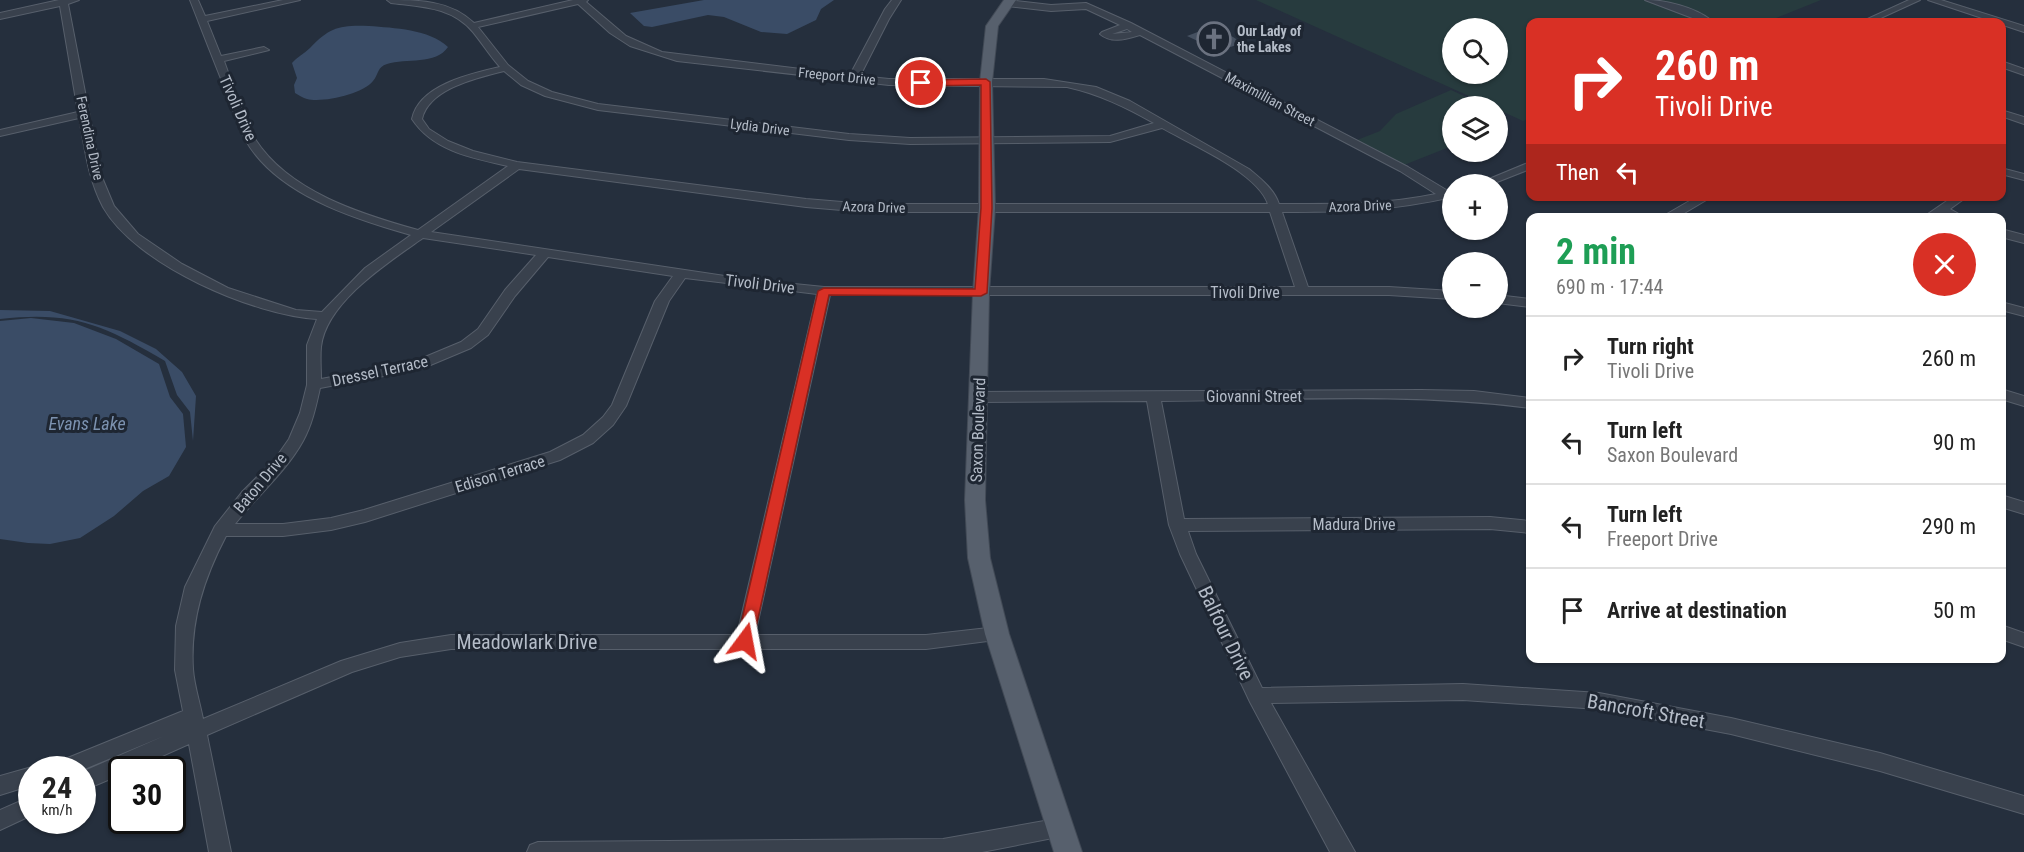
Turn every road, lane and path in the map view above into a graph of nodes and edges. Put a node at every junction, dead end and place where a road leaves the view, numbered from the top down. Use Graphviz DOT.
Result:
graph roads {
  1 [pos="194,0"];
  2 [pos="296,0"];
  3 [pos="391,0"];
  4 [pos="581,0"];
  5 [pos="897,0"];
  6 [pos="1102,0"];
  7 [pos="1647,0"];
  8 [pos="1916,0"];
  9 [pos="1932,0"];
  10 [pos="67,1"];
  11 [pos="1009,2"];
  12 [pos="1077,6"];
  13 [pos="0,16"];
  14 [pos="1692,18"];
  15 [pos="1878,18"];
  16 [pos="1991,18"];
  17 [pos="201,19"];
  18 [pos="2006,23"];
  19 [pos="1128,25"];
  20 [pos="471,26"];
  21 [pos="2024,28"];
  22 [pos="1141,32"];
  23 [pos="264,50"];
  24 [pos="217,60"];
  25 [pos="2006,66"];
  26 [pos="506,68"];
  27 [pos="2024,72"];
  28 [pos="853,78"];
  29 [pos="986,82"];
  30 [pos="84,114"];
  31 [pos="2006,115"];
  32 [pos="2024,121"];
  33 [pos="1163,124"];
  34 [pos="0,133"];
  35 [pos="986,140"];
  36 [pos="517,165"];
  37 [pos="1526,167"];
  38 [pos="2006,173"];
  39 [pos="1508,174"];
  40 [pos="2024,177"];
  41 [pos="1442,190"];
  42 [pos="1442,196"];
  43 [pos="1698,201"];
  44 [pos="1955,201"];
  45 [pos="1273,207"];
  46 [pos="987,208"];
  47 [pos="1941,210"];
  48 [pos="1676,213"];
  49 [pos="1936,213"];
  50 [pos="1948,213"];
  51 [pos="419,234"];
  52 [pos="2006,234"];
  53 [pos="2024,239"];
  54 [pos="544,254"];
  55 [pos="681,274"];
  56 [pos="824,291"];
  57 [pos="1303,292"];
  58 [pos="981,293"];
  59 [pos="1442,294"];
  60 [pos="1508,300"];
  61 [pos="1526,303"];
  62 [pos="2006,307"];
  63 [pos="2024,312"];
  64 [pos="325,316"];
  65 [pos="314,385"];
  66 [pos="1154,396"];
  67 [pos="2006,396"];
  68 [pos="978,397"];
  69 [pos="2024,401"];
  70 [pos="1526,403"];
  71 [pos="2006,503"];
  72 [pos="2024,508"];
  73 [pos="1177,525"];
  74 [pos="1526,527"];
  75 [pos="221,530"];
  76 [pos="997,634"];
  77 [pos="2006,634"];
  78 [pos="2024,640"];
  79 [pos="745,641"];
  80 [pos="1257,696"];
  81 [pos="194,724"];
  82 [pos="96,758"];
  83 [pos="96,775"];
  84 [pos="18,779"];
  85 [pos="0,786"];
  86 [pos="2024,805"];
  87 [pos="18,812"];
  88 [pos="0,820"];
  89 [pos="1060,828"];
  90 [pos="799,850"];
  91 [pos="220,852"];
  92 [pos="538,852"];
  93 [pos="1068,852"];
  94 [pos="1344,852"];
  1 -- 17 [label="street, Tivoli Drive"];
  2 -- 17 [label="street"];
  3 -- 20 [label="street, Lydia Drive"];
  4 -- 20 [label="street"];
  4 -- 28 [label="street, Freeport Drive"];
  5 -- 28 [label="street"];
  6 -- 12 [label="street"];
  7 -- 14 [label="street"];
  8 -- 15 [label="street"];
  9 -- 16 [label="street"];
  10 -- 13 [label="street"];
  10 -- 30 [label="street, Ferendina Drive"];
  11 -- 12 [label="street"];
  11 -- 29 [label="main road, Saxon Boulevard"];
  12 -- 19 [label="street, Maximillian Street"];
  17 -- 24 [label="street, Tivoli Drive"];
  18 -- 21 [label="street"];
  19 -- 22 [label="street, Maximillian Street"];
  19 -- 22 [label="street"];
  20 -- 26 [label="street, Lydia Drive"];
  22 -- 41 [label="street, Maximillian Street"];
  23 -- 24 [label="street"];
  24 -- 51 [label="street, Tivoli Drive"];
  25 -- 27 [label="street"];
  26 -- 35 [label="street, Lydia Drive"];
  26 -- 36 [label="street, Azora Drive"];
  28 -- 29 [label="street, Freeport Drive"];
  29 -- 33 [label="street, Freeport Drive"];
  29 -- 35 [label="main road, Saxon Boulevard"];
  30 -- 34 [label="street"];
  30 -- 64 [label="street, Ferendina Drive"];
  31 -- 32 [label="street"];
  33 -- 35 [label="street, Lydia Drive"];
  33 -- 45 [label="street, Freeport Drive"];
  35 -- 46 [label="main road, Saxon Boulevard"];
  36 -- 46 [label="street, Azora Drive"];
  36 -- 51 [label="street, Baton Drive"];
  37 -- 39 [label="street"];
  38 -- 40 [label="street"];
  42 -- 45 [label="street, Azora Drive"];
  43 -- 48 [label="street"];
  44 -- 47 [label="street"];
  45 -- 46 [label="street, Azora Drive"];
  45 -- 57 [label="street, Freeport Drive"];
  46 -- 58 [label="main road, Saxon Boulevard"];
  47 -- 49 [label="street"];
  47 -- 50 [label="street"];
  51 -- 54 [label="street, Tivoli Drive"];
  51 -- 64 [label="street, Baton Drive"];
  52 -- 53 [label="street"];
  54 -- 55 [label="street, Tivoli Drive"];
  54 -- 65 [label="street, Dressel Terrace"];
  55 -- 56 [label="street, Tivoli Drive"];
  55 -- 75 [label="street, Edison Terrace"];
  56 -- 58 [label="street, Tivoli Drive"];
  56 -- 79 [label="street"];
  57 -- 58 [label="street, Tivoli Drive"];
  57 -- 59 [label="street, Tivoli Drive"];
  58 -- 68 [label="main road, Saxon Boulevard"];
  60 -- 61 [label="street"];
  62 -- 63 [label="street"];
  64 -- 65 [label="street, Baton Drive"];
  65 -- 75 [label="street, Baton Drive"];
  66 -- 68 [label="street, Giovanni Street"];
  66 -- 70 [label="street, Giovanni Street"];
  66 -- 73 [label="street, Balfour Drive"];
  67 -- 69 [label="street"];
  68 -- 76 [label="main road, Saxon Boulevard"];
  71 -- 72 [label="street"];
  73 -- 74 [label="street, Madura Drive"];
  73 -- 80 [label="street, Balfour Drive"];
  75 -- 81 [label="street, Baton Drive"];
  76 -- 79 [label="street, Meadowlark Drive"];
  76 -- 89 [label="main road, Saxon Boulevard"];
  77 -- 78 [label="street"];
  79 -- 81 [label="street, Meadowlark Drive"];
  80 -- 86 [label="street, Bancroft Street"];
  80 -- 94 [label="street, Balfour Drive"];
  81 -- 82 [label="street, Meadowlark Drive"];
  81 -- 83 [label="street, Meadowlark Drive"];
  81 -- 91 [label="street, Baton Drive"];
  84 -- 85 [label="street"];
  87 -- 88 [label="street"];
  89 -- 90 [label="street"];
  89 -- 93 [label="main road, Saxon Boulevard"];
  90 -- 92 [label="street"];
}
